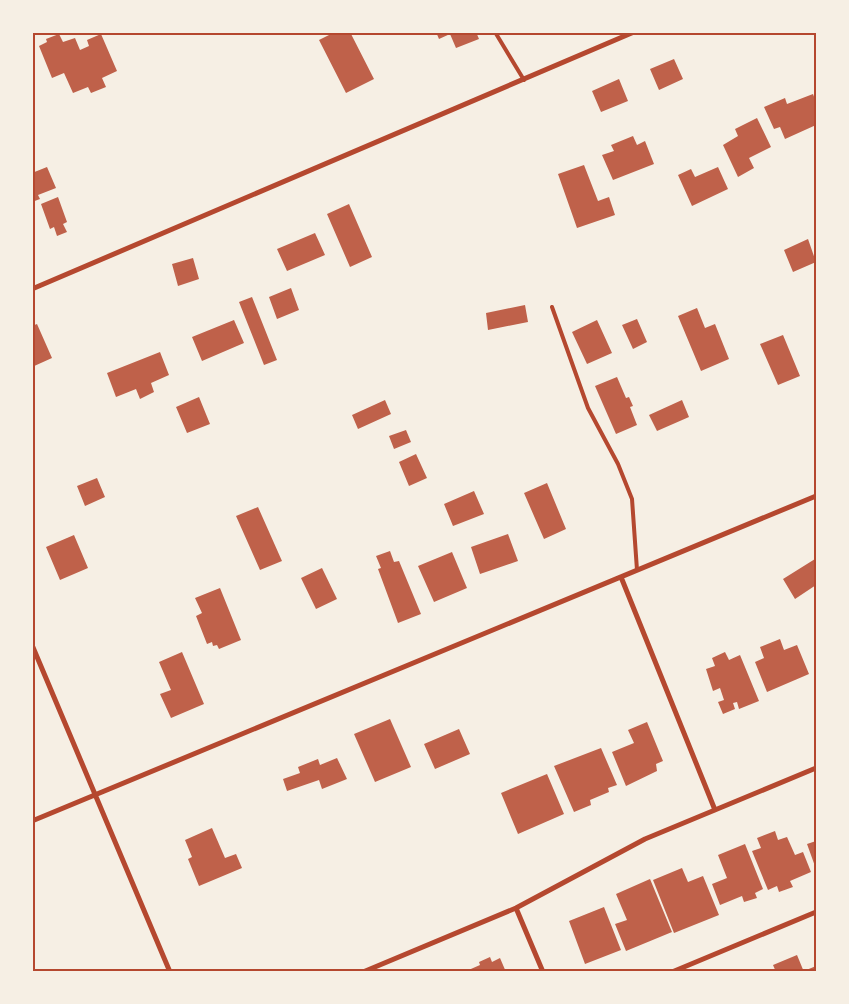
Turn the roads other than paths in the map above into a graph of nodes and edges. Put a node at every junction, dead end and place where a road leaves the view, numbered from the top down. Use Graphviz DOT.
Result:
graph roads {
  1 [pos="495,32"];
  2 [pos="634,32"];
  3 [pos="524,80"];
  4 [pos="32,289"];
  5 [pos="552,307"];
  6 [pos="816,496"];
  7 [pos="637,570"];
  8 [pos="621,577"];
  9 [pos="32,645"];
  10 [pos="816,768"];
  11 [pos="95,794"];
  12 [pos="715,810"];
  13 [pos="32,821"];
  14 [pos="516,908"];
  15 [pos="816,912"];
  16 [pos="170,972"];
  17 [pos="363,972"];
  18 [pos="543,972"];
  19 [pos="672,972"];
  1 -- 3 [label="lane"];
  2 -- 3 [label="street"];
  3 -- 4 [label="street"];
  5 -- 7 [label="lane"];
  6 -- 7 [label="street"];
  7 -- 8 [label="street"];
  8 -- 11 [label="street"];
  8 -- 12 [label="street"];
  9 -- 11 [label="street"];
  10 -- 12 [label="street"];
  11 -- 13 [label="street"];
  11 -- 16 [label="street"];
  12 -- 14 [label="street"];
  14 -- 17 [label="street"];
  14 -- 18 [label="street"];
  15 -- 19 [label="street"];
}
